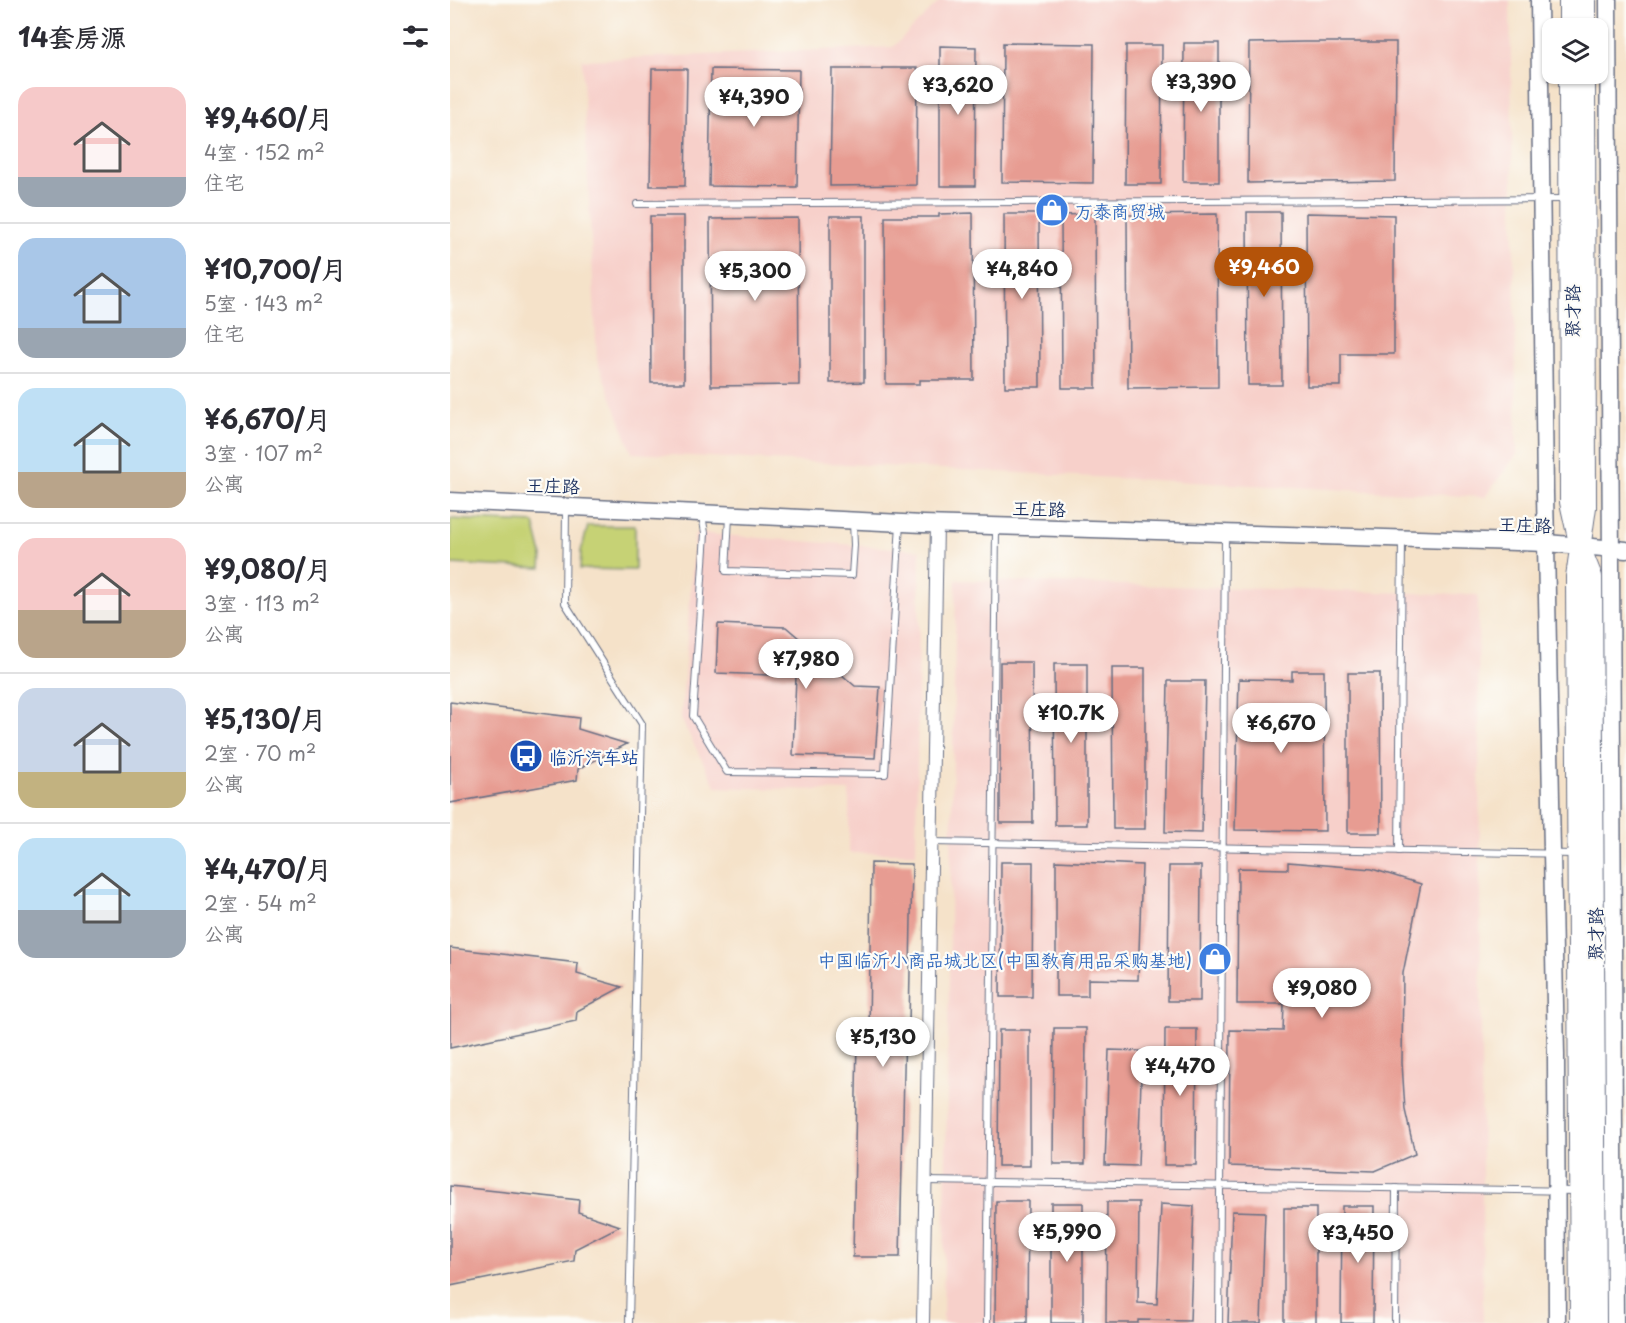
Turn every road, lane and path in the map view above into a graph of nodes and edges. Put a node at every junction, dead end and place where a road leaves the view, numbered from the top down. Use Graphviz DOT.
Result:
graph roads {
  1 [pos="1539,0"];
  2 [pos="1569,0"];
  3 [pos="1584,0"];
  4 [pos="1608,0"];
  5 [pos="1569,18"];
  6 [pos="1585,18"];
  7 [pos="1569,84"];
  8 [pos="1585,84"];
  9 [pos="1542,198"];
  10 [pos="1571,199"];
  11 [pos="637,204"];
  12 [pos="450,501"];
  13 [pos="566,505"];
  14 [pos="701,512"];
  15 [pos="730,513"];
  16 [pos="853,520"];
  17 [pos="900,522"];
  18 [pos="937,524"];
  19 [pos="996,526"];
  20 [pos="1225,533"];
  21 [pos="1402,539"];
  22 [pos="1547,543"];
  23 [pos="1580,547"];
  24 [pos="1619,550"];
  25 [pos="932,842"];
  26 [pos="992,842"];
  27 [pos="1223,847"];
  28 [pos="1399,851"];
  29 [pos="1553,854"];
  30 [pos="1600,855"];
  31 [pos="926,1181"];
  32 [pos="987,1182"];
  33 [pos="1220,1185"];
  34 [pos="1396,1188"];
  35 [pos="1557,1191"];
  36 [pos="1604,1192"];
  37 [pos="628,1323"];
  38 [pos="923,1323"];
  39 [pos="987,1323"];
  40 [pos="1219,1323"];
  41 [pos="1395,1323"];
  42 [pos="1557,1323"];
  43 [pos="1580,1323"];
  44 [pos="1596,1323"];
  45 [pos="1616,1323"];
  1 -- 9 [label="street"];
  2 -- 5 [label="main road"];
  3 -- 6 [label="main road"];
  4 -- 24 [label="street"];
  7 -- 10 [label="main road, 聚才路"];
  8 -- 23 [label="main road, 聚才路"];
  9 -- 10 [label="lane"];
  9 -- 11 [label="lane"];
  9 -- 22 [label="street"];
  10 -- 23 [label="main road, 聚才路"];
  12 -- 13 [label="street, 王庄路"];
  13 -- 14 [label="street, 王庄路"];
  13 -- 37 [label="lane"];
  14 -- 15 [label="street, 王庄路"];
  14 -- 17 [label="lane"];
  15 -- 16 [label="street, 王庄路"];
  15 -- 16 [label="lane"];
  16 -- 17 [label="street, 王庄路"];
  17 -- 18 [label="street, 王庄路"];
  18 -- 19 [label="street, 王庄路"];
  18 -- 25 [label="street"];
  19 -- 20 [label="street, 王庄路"];
  19 -- 26 [label="lane"];
  20 -- 21 [label="street, 王庄路"];
  20 -- 27 [label="lane"];
  21 -- 22 [label="street, 王庄路"];
  21 -- 28 [label="lane"];
  22 -- 23 [label="street, 王庄路"];
  22 -- 29 [label="street"];
  23 -- 24 [label="street, 王庄路"];
  23 -- 30 [label="main road, 聚才路"];
  24 -- 30 [label="street"];
  25 -- 26 [label="lane"];
  25 -- 31 [label="street"];
  26 -- 27 [label="lane"];
  26 -- 32 [label="lane"];
  27 -- 28 [label="lane"];
  27 -- 33 [label="lane"];
  28 -- 29 [label="lane"];
  29 -- 30 [label="lane"];
  29 -- 35 [label="street"];
  30 -- 36 [label="main road, 聚才路"];
  30 -- 36 [label="main road, 聚才路"];
  31 -- 32 [label="lane"];
  31 -- 38 [label="street"];
  32 -- 33 [label="lane"];
  32 -- 39 [label="lane"];
  33 -- 34 [label="lane"];
  33 -- 40 [label="lane"];
  34 -- 35 [label="lane"];
  34 -- 41 [label="lane"];
  35 -- 36 [label="lane"];
  35 -- 42 [label="street"];
  36 -- 43 [label="main road, 聚才路"];
  36 -- 44 [label="main road, 聚才路"];
  36 -- 45 [label="street"];
}
